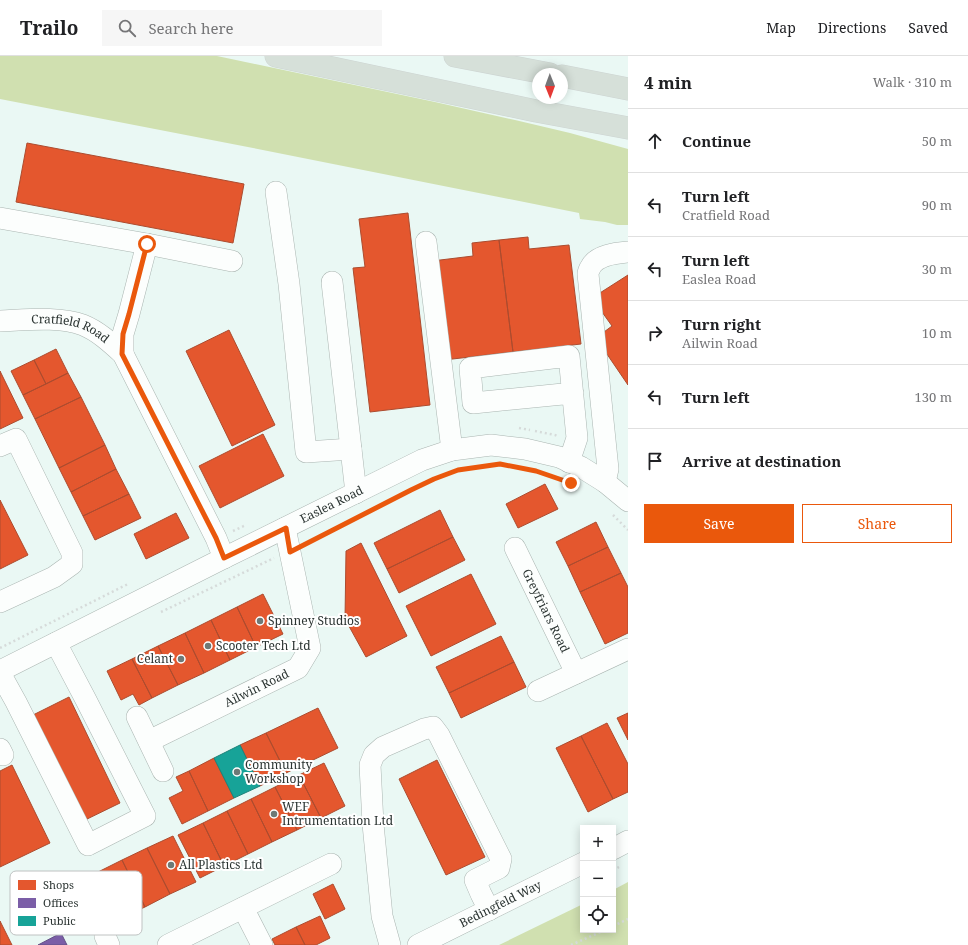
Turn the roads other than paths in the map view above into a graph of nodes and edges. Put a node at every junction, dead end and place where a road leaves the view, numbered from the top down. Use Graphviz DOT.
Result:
graph roads {
  1 [pos="276,56"];
  2 [pos="454,56"];
  3 [pos="532,71"];
  4 [pos="568,77"];
  5 [pos="628,89"];
  6 [pos="628,128"];
  7 [pos="276,192"];
  8 [pos="0,218"];
  9 [pos="426,242"];
  10 [pos="147,244"];
  11 [pos="628,252"];
  12 [pos="232,261"];
  13 [pos="332,282"];
  14 [pos="0,321"];
  15 [pos="122,354"];
  16 [pos="573,393"];
  17 [pos="0,446"];
  18 [pos="351,449"];
  19 [pos="452,450"];
  20 [pos="566,471"];
  21 [pos="605,482"];
  22 [pos="356,493"];
  23 [pos="620,508"];
  24 [pos="286,528"];
  25 [pos="514,548"];
  26 [pos="224,558"];
  27 [pos="0,602"];
  28 [pos="56,643"];
  29 [pos="628,649"];
  30 [pos="0,672"];
  31 [pos="576,673"];
  32 [pos="538,691"];
  33 [pos="137,717"];
  34 [pos="149,741"];
  35 [pos="163,771"];
  36 [pos="628,841"];
  37 [pos="616,847"];
  38 [pos="331,864"];
  39 [pos="580,865"];
  40 [pos="243,908"];
  41 [pos="489,910"];
  42 [pos="168,945"];
  43 [pos="262,945"];
  44 [pos="390,945"];
  45 [pos="418,945"];
  1 -- 6 [label="highway"];
  2 -- 3 [label="highway"];
  4 -- 5 [label="highway"];
  7 -- 18 [label="street"];
  8 -- 10 [label="street"];
  9 -- 19 [label="street"];
  10 -- 12 [label="street"];
  10 -- 15 [label="street"];
  11 -- 21 [label="street"];
  13 -- 18 [label="street"];
  14 -- 15 [label="street, Cratfield Road"];
  15 -- 26 [label="street, Cratfield Road"];
  16 -- 16 [label="street"];
  16 -- 20 [label="street"];
  17 -- 27 [label="street"];
  18 -- 22 [label="street"];
  19 -- 20 [label="street, Easlea Road"];
  19 -- 22 [label="street, Easlea Road"];
  20 -- 21 [label="street, Easlea Road"];
  21 -- 23 [label="street, Easlea Road"];
  22 -- 24 [label="street, Easlea Road"];
  24 -- 26 [label="street, Easlea Road"];
  24 -- 34 [label="street, Ailwin Road"];
  25 -- 31 [label="street, Greyfriars Road"];
  26 -- 28 [label="street, Easlea Road"];
  28 -- 30 [label="street, Easlea Road"];
  28 -- 30 [label="street"];
  29 -- 31 [label="street"];
  31 -- 32 [label="street"];
  33 -- 34 [label="street"];
  34 -- 35 [label="street"];
  36 -- 37 [label="street"];
  38 -- 40 [label="street"];
  39 -- 41 [label="street, Bedingfeld Way"];
  40 -- 42 [label="street"];
  40 -- 43 [label="street"];
  41 -- 44 [label="street"];
  41 -- 45 [label="street, Bedingfeld Way"];
}
